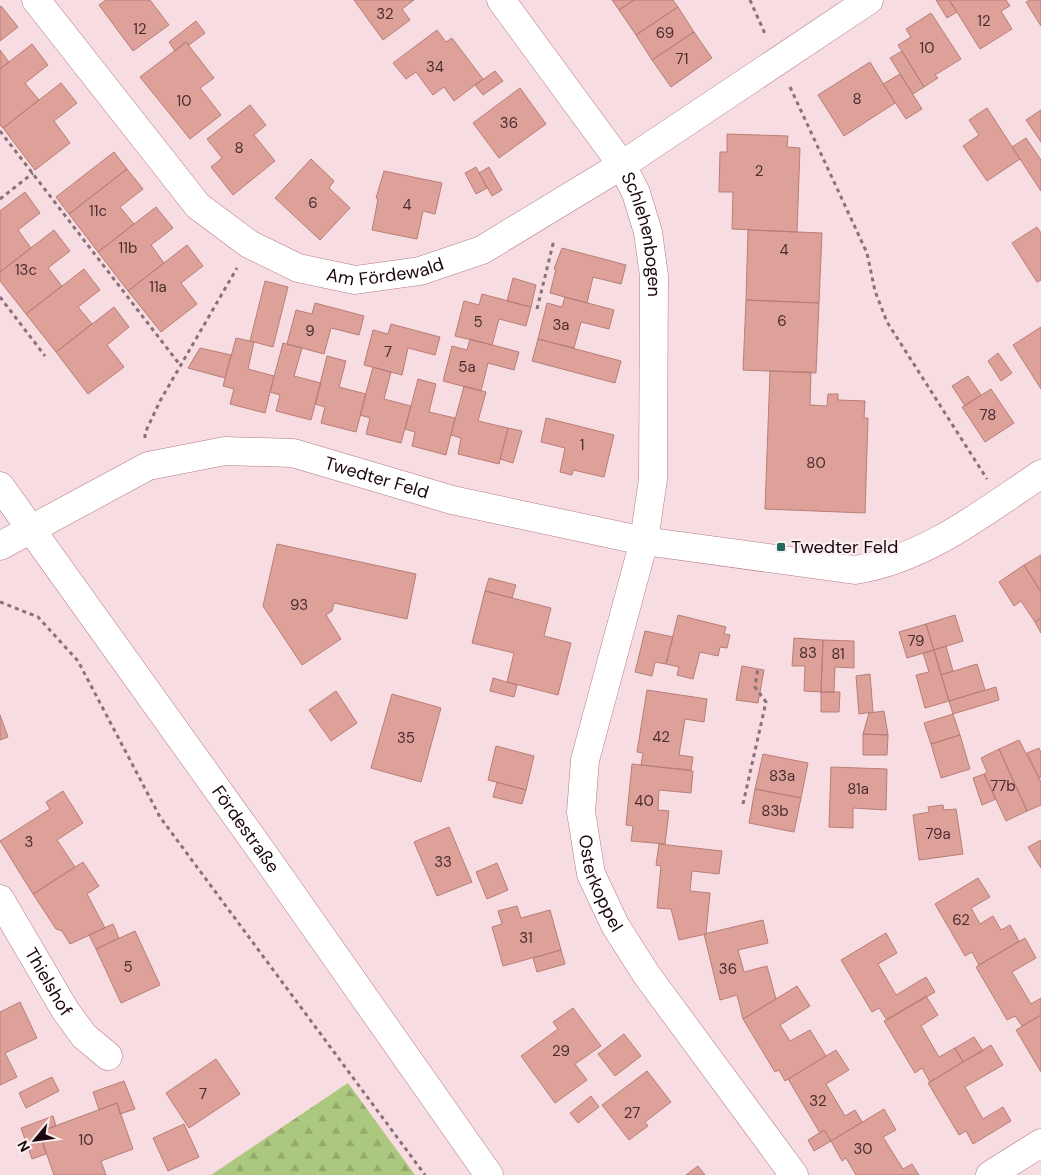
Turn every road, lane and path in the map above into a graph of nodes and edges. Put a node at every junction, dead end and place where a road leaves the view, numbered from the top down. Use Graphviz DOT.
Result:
graph roads {
  1 [pos="36,0"];
  2 [pos="501,0"];
  3 [pos="750,0"];
  4 [pos="869,0"];
  5 [pos="778,60"];
  6 [pos="0,131"];
  7 [pos="622,165"];
  8 [pos="33,173"];
  9 [pos="0,199"];
  10 [pos="548,210"];
  11 [pos="248,244"];
  12 [pos="0,297"];
  13 [pos="537,309"];
  14 [pos="45,356"];
  15 [pos="180,365"];
  16 [pos="148,466"];
  17 [pos="1041,474"];
  18 [pos="0,486"];
  19 [pos="1001,501"];
  20 [pos="30,528"];
  21 [pos="644,541"];
  22 [pos="0,546"];
  23 [pos="0,602"];
  24 [pos="758,668"];
  25 [pos="743,804"];
  26 [pos="0,899"];
  27 [pos="108,1056"];
  28 [pos="1041,1143"];
  29 [pos="425,1175"];
  30 [pos="489,1175"];
  31 [pos="794,1175"];
  32 [pos="990,1175"];
  1 -- 11 [label="street, Am Fördewald"];
  2 -- 7 [label="street"];
  3 -- 5 [label="path"];
  4 -- 5 [label="street, Schlehenbogen"];
  5 -- 7 [label="street, Schlehenbogen"];
  5 -- 19 [label="path"];
  6 -- 8 [label="path"];
  7 -- 10 [label="street, Am Fördewald"];
  7 -- 21 [label="street, Schlehenbogen"];
  8 -- 9 [label="path"];
  8 -- 15 [label="path"];
  10 -- 11 [label="street, Am Fördewald"];
  10 -- 13 [label="path"];
  11 -- 15 [label="path"];
  12 -- 14 [label="path"];
  15 -- 16 [label="path"];
  16 -- 20 [label="street, Twedter Feld"];
  16 -- 21 [label="street, Twedter Feld"];
  17 -- 19 [label="street, Twedter Feld"];
  18 -- 20 [label="street, Fördestraße"];
  19 -- 21 [label="street, Twedter Feld"];
  20 -- 22 [label="street, Twedter Feld"];
  20 -- 30 [label="street, Fördestraße"];
  21 -- 31 [label="street, Osterkoppel"];
  23 -- 29 [label="path"];
  24 -- 25 [label="path"];
  26 -- 27 [label="street, Thielshof"];
  28 -- 32 [label="street"];
}
